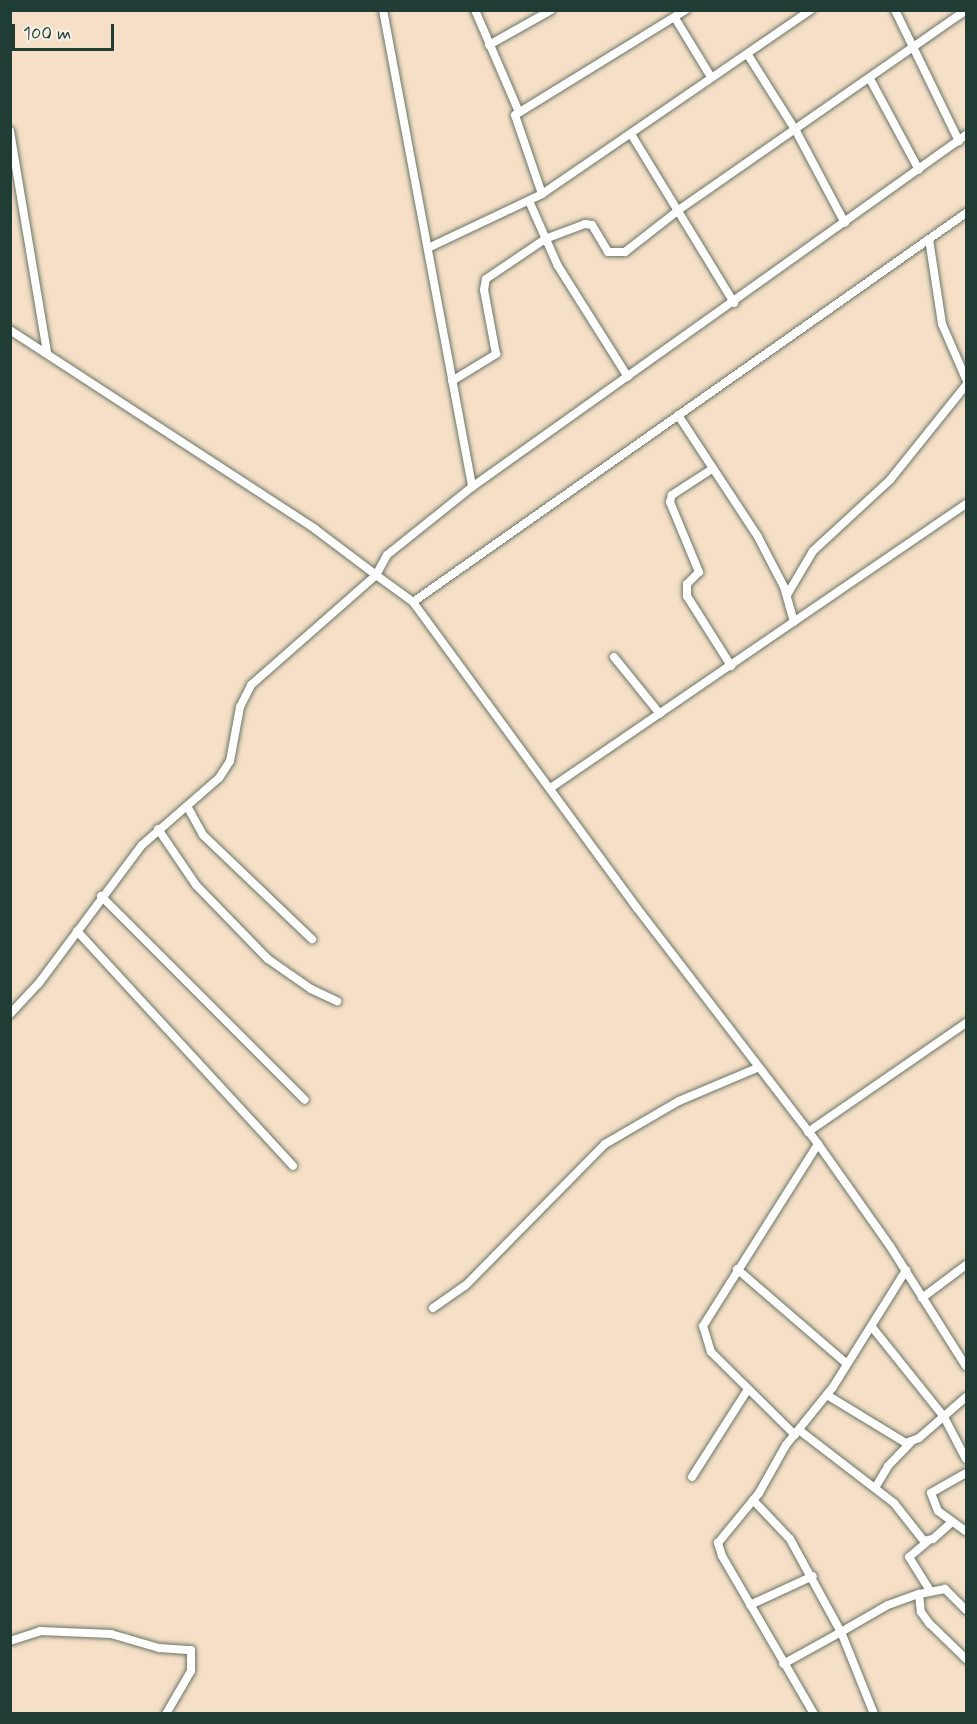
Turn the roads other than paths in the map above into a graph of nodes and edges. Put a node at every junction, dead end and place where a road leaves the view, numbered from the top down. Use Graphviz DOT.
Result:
graph roads {
  1 [pos="383,10"];
  2 [pos="475,10"];
  3 [pos="551,10"];
  4 [pos="686,10"];
  5 [pos="811,10"];
  6 [pos="895,10"];
  7 [pos="966,10"];
  8 [pos="675,18"];
  9 [pos="489,45"];
  10 [pos="913,50"];
  11 [pos="748,55"];
  12 [pos="711,77"];
  13 [pos="870,79"];
  14 [pos="519,112"];
  15 [pos="10,131"];
  16 [pos="796,131"];
  17 [pos="631,134"];
  18 [pos="966,135"];
  19 [pos="959,141"];
  20 [pos="919,170"];
  21 [pos="542,194"];
  22 [pos="529,201"];
  23 [pos="680,209"];
  24 [pos="966,213"];
  25 [pos="845,223"];
  26 [pos="545,239"];
  27 [pos="929,239"];
  28 [pos="428,248"];
  29 [pos="734,303"];
  30 [pos="10,330"];
  31 [pos="47,352"];
  32 [pos="628,377"];
  33 [pos="966,379"];
  34 [pos="452,381"];
  35 [pos="966,385"];
  36 [pos="678,415"];
  37 [pos="712,469"];
  38 [pos="472,488"];
  39 [pos="966,504"];
  40 [pos="376,575"];
  41 [pos="788,595"];
  42 [pos="413,602"];
  43 [pos="794,622"];
  44 [pos="614,657"];
  45 [pos="731,666"];
  46 [pos="660,714"];
  47 [pos="552,787"];
  48 [pos="187,806"];
  49 [pos="158,829"];
  50 [pos="101,896"];
  51 [pos="76,931"];
  52 [pos="312,939"];
  53 [pos="337,1001"];
  54 [pos="10,1014"];
  55 [pos="966,1023"];
  56 [pos="758,1068"];
  57 [pos="305,1100"];
  58 [pos="808,1132"];
  59 [pos="818,1144"];
  60 [pos="292,1166"];
  61 [pos="966,1265"];
  62 [pos="737,1269"];
  63 [pos="906,1270"];
  64 [pos="922,1298"];
  65 [pos="433,1308"];
  66 [pos="872,1327"];
  67 [pos="847,1364"];
  68 [pos="966,1366"];
  69 [pos="748,1389"];
  70 [pos="827,1395"];
  71 [pos="966,1397"];
  72 [pos="944,1417"];
  73 [pos="797,1433"];
  74 [pos="910,1443"];
  75 [pos="966,1459"];
  76 [pos="966,1473"];
  77 [pos="692,1477"];
  78 [pos="875,1488"];
  79 [pos="753,1500"];
  80 [pos="952,1522"];
  81 [pos="966,1531"];
  82 [pos="927,1542"];
  83 [pos="813,1576"];
  84 [pos="930,1591"];
  85 [pos="919,1594"];
  86 [pos="750,1605"];
  87 [pos="966,1610"];
  88 [pos="841,1632"];
  89 [pos="10,1641"];
  90 [pos="966,1659"];
  91 [pos="783,1664"];
  92 [pos="166,1713"];
  93 [pos="814,1713"];
  94 [pos="874,1713"];
  1 -- 28 [label="street"];
  2 -- 9 [label="street"];
  3 -- 9 [label="street"];
  4 -- 8 [label="street"];
  5 -- 11 [label="street"];
  6 -- 10 [label="street"];
  7 -- 10 [label="street"];
  8 -- 12 [label="street"];
  8 -- 14 [label="street"];
  9 -- 14 [label="street"];
  10 -- 13 [label="street"];
  10 -- 19 [label="street"];
  11 -- 12 [label="street"];
  11 -- 16 [label="street"];
  12 -- 17 [label="street"];
  13 -- 16 [label="street"];
  13 -- 20 [label="street"];
  14 -- 21 [label="street"];
  15 -- 31 [label="street"];
  16 -- 23 [label="street"];
  16 -- 25 [label="street"];
  17 -- 21 [label="street"];
  17 -- 23 [label="street"];
  18 -- 19 [label="street"];
  19 -- 20 [label="street"];
  20 -- 25 [label="street"];
  21 -- 22 [label="street"];
  22 -- 26 [label="street"];
  22 -- 28 [label="street"];
  23 -- 26 [label="street"];
  23 -- 29 [label="street"];
  24 -- 27 [label="street"];
  25 -- 29 [label="street"];
  26 -- 32 [label="street"];
  26 -- 34 [label="street"];
  27 -- 33 [label="street"];
  27 -- 36 [label="street"];
  28 -- 34 [label="street"];
  29 -- 32 [label="street"];
  30 -- 31 [label="street"];
  31 -- 40 [label="street"];
  32 -- 38 [label="street"];
  34 -- 38 [label="street"];
  35 -- 41 [label="street"];
  36 -- 37 [label="street"];
  36 -- 42 [label="street"];
  37 -- 41 [label="street"];
  37 -- 45 [label="street"];
  38 -- 40 [label="street"];
  39 -- 43 [label="street"];
  40 -- 42 [label="street"];
  40 -- 48 [label="street"];
  41 -- 43 [label="street"];
  42 -- 47 [label="street"];
  43 -- 45 [label="street"];
  44 -- 46 [label="street"];
  45 -- 46 [label="street"];
  46 -- 47 [label="street"];
  47 -- 56 [label="street"];
  48 -- 49 [label="street"];
  48 -- 52 [label="street"];
  49 -- 50 [label="street"];
  49 -- 53 [label="street"];
  50 -- 51 [label="street"];
  50 -- 57 [label="street"];
  51 -- 54 [label="street"];
  51 -- 60 [label="street"];
  55 -- 58 [label="street"];
  56 -- 58 [label="street"];
  56 -- 65 [label="street"];
  58 -- 59 [label="street"];
  59 -- 62 [label="street"];
  59 -- 63 [label="street"];
  61 -- 64 [label="street"];
  62 -- 67 [label="street"];
  62 -- 69 [label="street"];
  63 -- 64 [label="street"];
  63 -- 66 [label="street"];
  64 -- 68 [label="street"];
  66 -- 67 [label="street"];
  66 -- 72 [label="street"];
  67 -- 70 [label="street"];
  69 -- 73 [label="street"];
  69 -- 77 [label="street"];
  70 -- 73 [label="street"];
  70 -- 74 [label="street"];
  71 -- 72 [label="street"];
  72 -- 74 [label="street"];
  72 -- 75 [label="street"];
  73 -- 78 [label="street"];
  73 -- 79 [label="street"];
  74 -- 78 [label="street"];
  76 -- 80 [label="street"];
  78 -- 82 [label="street"];
  79 -- 83 [label="street"];
  79 -- 86 [label="street"];
  80 -- 81 [label="street"];
  80 -- 82 [label="street"];
  82 -- 84 [label="street"];
  83 -- 86 [label="street"];
  83 -- 88 [label="street"];
  84 -- 85 [label="street"];
  84 -- 87 [label="street"];
  85 -- 88 [label="street"];
  85 -- 90 [label="street"];
  86 -- 91 [label="street"];
  88 -- 91 [label="street"];
  88 -- 94 [label="street"];
  89 -- 92 [label="street"];
  91 -- 93 [label="street"];
}
